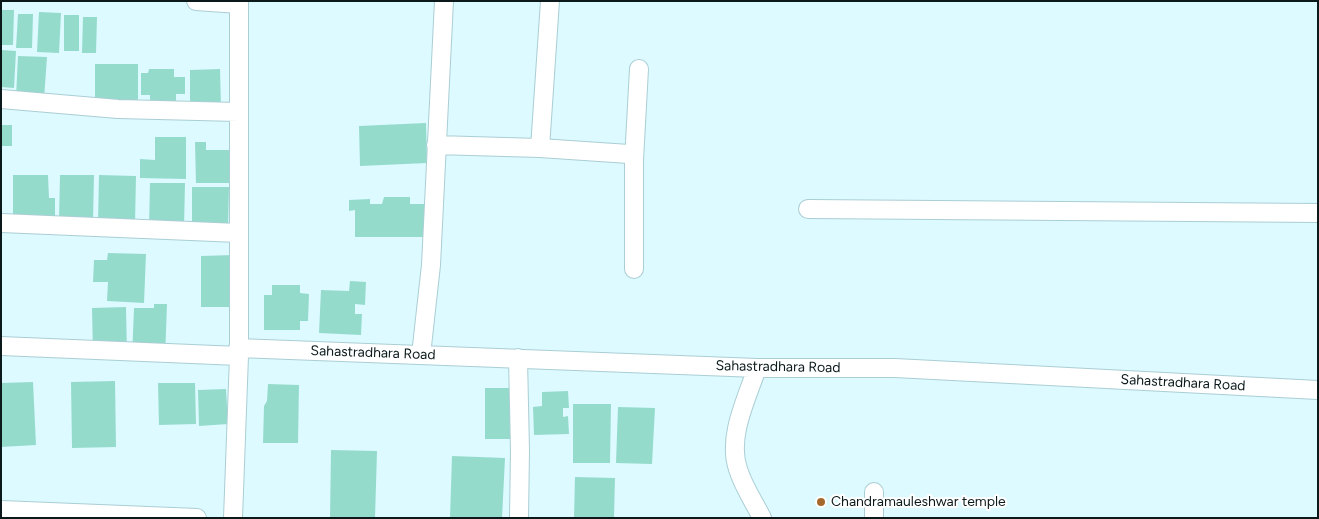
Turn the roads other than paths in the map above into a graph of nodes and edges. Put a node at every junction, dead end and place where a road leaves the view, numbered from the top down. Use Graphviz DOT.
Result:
graph roads {
  1 [pos="196,1"];
  2 [pos="444,1"];
  3 [pos="550,1"];
  4 [pos="239,3"];
  5 [pos="639,69"];
  6 [pos="1,99"];
  7 [pos="238,112"];
  8 [pos="436,145"];
  9 [pos="540,148"];
  10 [pos="634,160"];
  11 [pos="808,210"];
  12 [pos="1318,213"];
  13 [pos="1,223"];
  14 [pos="238,233"];
  15 [pos="634,268"];
  16 [pos="1,346"];
  17 [pos="239,352"];
  18 [pos="421,354"];
  19 [pos="518,358"];
  20 [pos="757,368"];
  21 [pos="1318,390"];
  22 [pos="874,492"];
  23 [pos="1,510"];
  24 [pos="197,518"];
  25 [pos="233,518"];
  26 [pos="519,518"];
  27 [pos="762,518"];
  28 [pos="874,518"];
  1 -- 4 [label="street"];
  2 -- 8 [label="street"];
  3 -- 9 [label="street"];
  4 -- 7 [label="street"];
  5 -- 10 [label="street"];
  6 -- 7 [label="street"];
  7 -- 14 [label="street"];
  8 -- 9 [label="street"];
  8 -- 18 [label="street"];
  9 -- 10 [label="street"];
  10 -- 15 [label="street"];
  11 -- 12 [label="street"];
  13 -- 14 [label="street"];
  14 -- 17 [label="street"];
  16 -- 17 [label="street, Sahastradhara Road"];
  17 -- 18 [label="street, Sahastradhara Road"];
  17 -- 25 [label="street"];
  18 -- 19 [label="street, Sahastradhara Road"];
  19 -- 20 [label="street, Sahastradhara Road"];
  19 -- 26 [label="street"];
  20 -- 21 [label="street, Sahastradhara Road"];
  20 -- 27 [label="street"];
  22 -- 28 [label="street"];
  23 -- 24 [label="street"];
}
